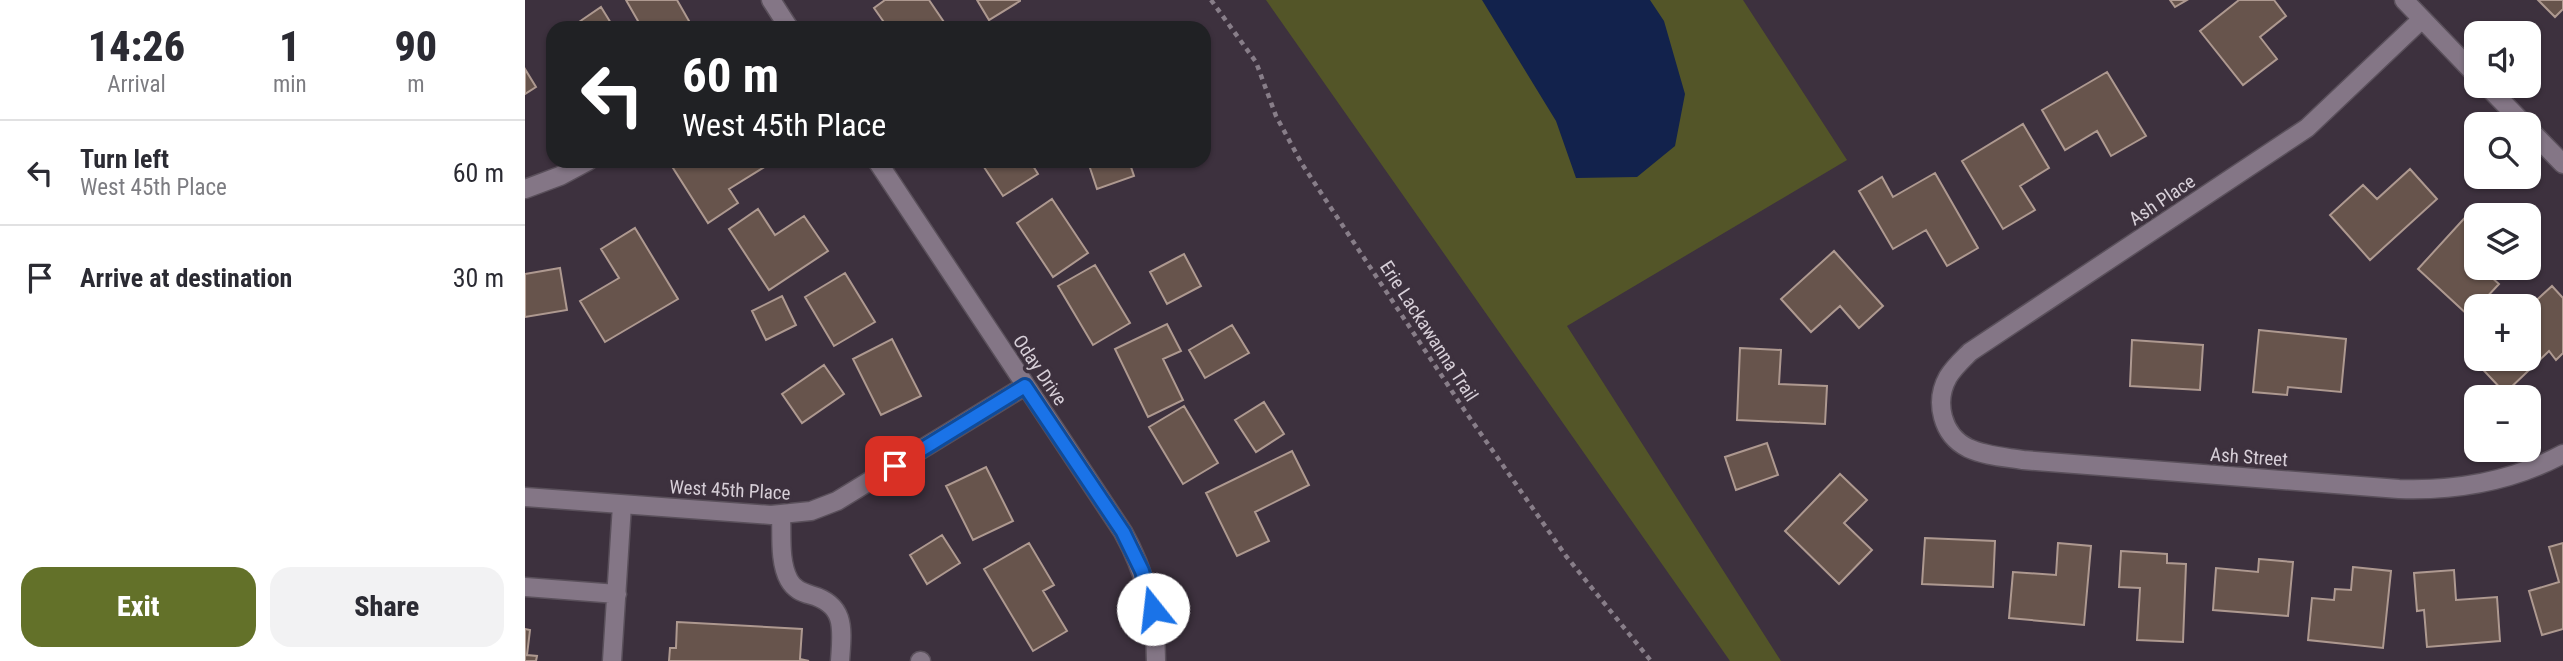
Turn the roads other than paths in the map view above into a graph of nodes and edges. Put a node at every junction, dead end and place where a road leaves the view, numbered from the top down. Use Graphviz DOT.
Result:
graph roads {
  1 [pos="771,0"];
  2 [pos="2404,0"];
  3 [pos="2422,19"];
  4 [pos="784,21"];
  5 [pos="2464,63"];
  6 [pos="2499,98"];
  7 [pos="2512,112"];
  8 [pos="2541,141"];
  9 [pos="2563,164"];
  10 [pos="575,168"];
  11 [pos="882,168"];
  12 [pos="525,189"];
  13 [pos="1025,386"];
  14 [pos="1943,418"];
  15 [pos="2563,454"];
  16 [pos="525,497"];
  17 [pos="622,505"];
  18 [pos="781,515"];
  19 [pos="525,587"];
  20 [pos="617,594"];
  21 [pos="612,661"];
  22 [pos="840,661"];
  23 [pos="1156,661"];
  1 -- 4 [label="street"];
  2 -- 3 [label="street"];
  3 -- 5 [label="street"];
  3 -- 14 [label="street, Ash Place"];
  6 -- 7 [label="street"];
  8 -- 9 [label="street"];
  10 -- 12 [label="street"];
  11 -- 13 [label="street, Oday Drive"];
  13 -- 18 [label="street, West 45th Place"];
  13 -- 23 [label="street, Oday Drive"];
  14 -- 15 [label="street, Ash Street"];
  16 -- 17 [label="street, West 45th Place"];
  17 -- 18 [label="street, West 45th Place"];
  17 -- 20 [label="street"];
  18 -- 22 [label="street"];
  19 -- 20 [label="street"];
  20 -- 21 [label="street"];
}
